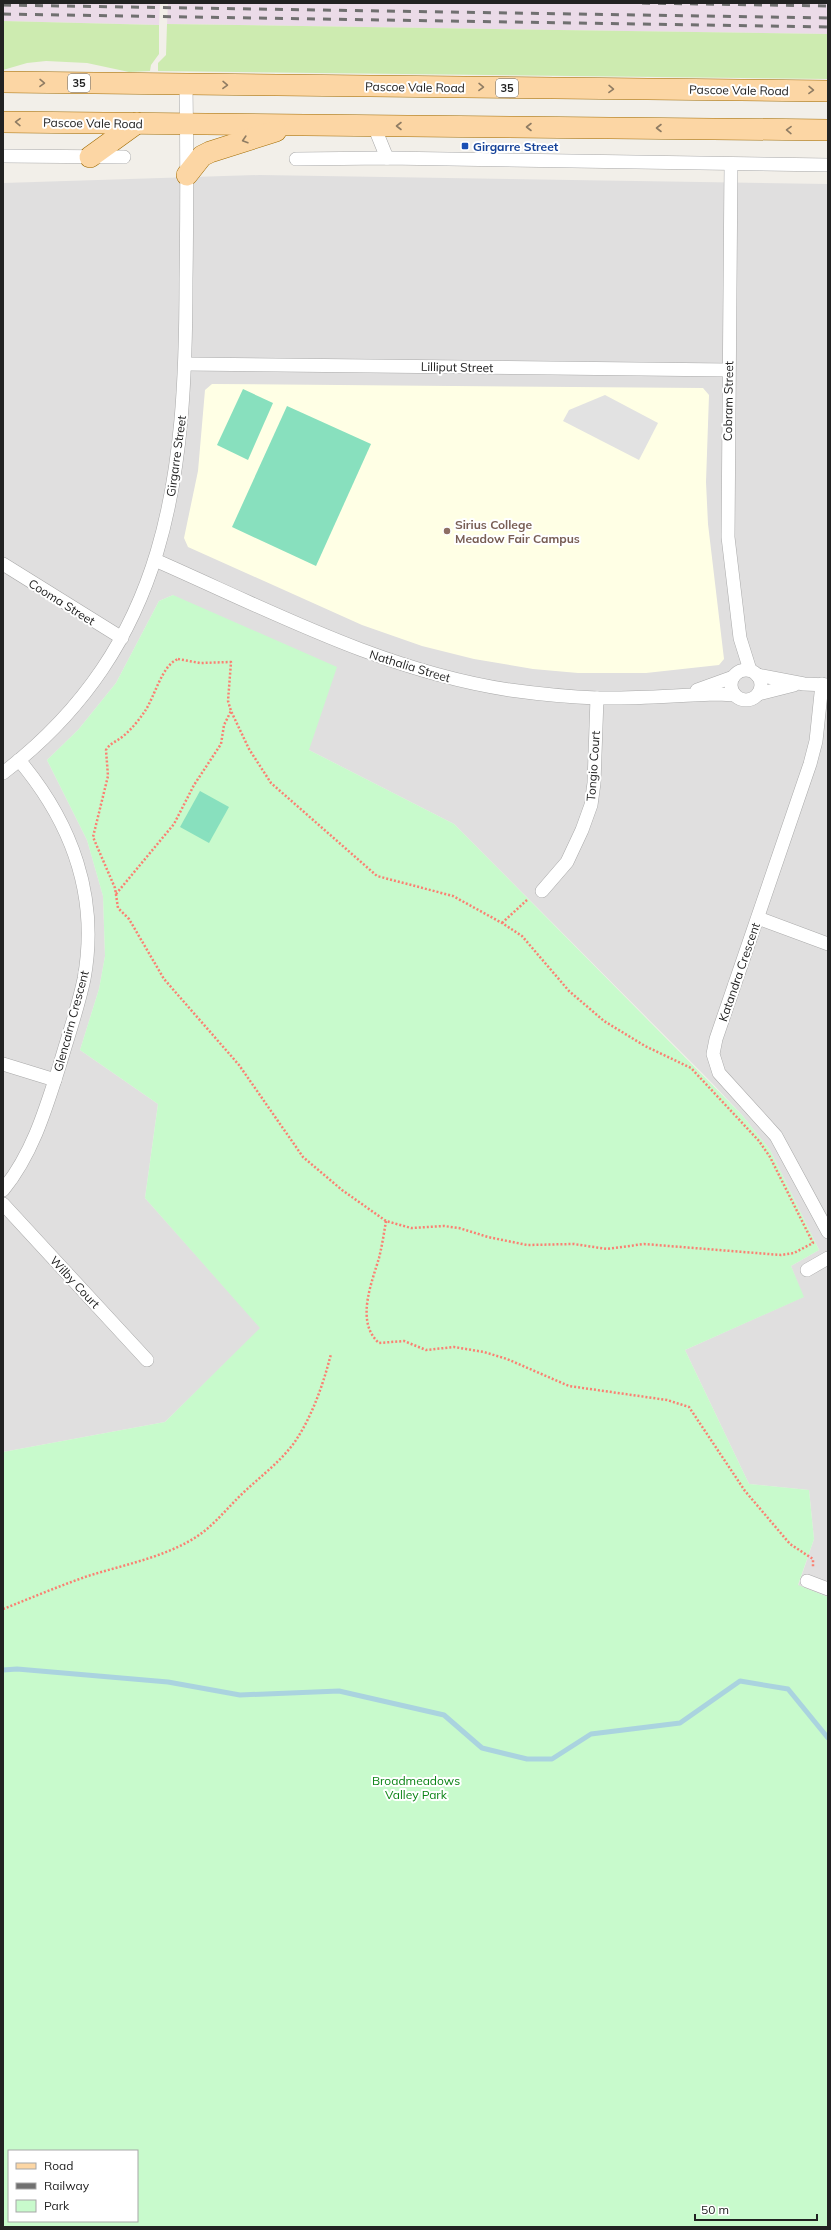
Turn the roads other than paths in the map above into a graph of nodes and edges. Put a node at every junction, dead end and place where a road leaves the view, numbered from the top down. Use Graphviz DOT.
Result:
graph roads {
  1 [pos="3,82"];
  2 [pos="186,84"];
  3 [pos="828,91"];
  4 [pos="3,122"];
  5 [pos="137,123"];
  6 [pos="186,123"];
  7 [pos="296,125"];
  8 [pos="374,126"];
  9 [pos="828,130"];
  10 [pos="3,156"];
  11 [pos="90,157"];
  12 [pos="124,157"];
  13 [pos="386,158"];
  14 [pos="296,159"];
  15 [pos="731,164"];
  16 [pos="828,165"];
  17 [pos="187,175"];
  18 [pos="186,364"];
  19 [pos="728,370"];
  20 [pos="155,560"];
  21 [pos="3,564"];
  22 [pos="122,638"];
  23 [pos="740,638"];
  24 [pos="754,672"];
  25 [pos="735,675"];
  26 [pos="804,684"];
  27 [pos="825,685"];
  28 [pos="758,694"];
  29 [pos="684,695"];
  30 [pos="735,695"];
  31 [pos="597,698"];
  32 [pos="20,760"];
  33 [pos="3,773"];
  34 [pos="542,892"];
  35 [pos="758,918"];
  36 [pos="828,944"];
  37 [pos="3,1064"];
  38 [pos="55,1080"];
  39 [pos="3,1190"];
  40 [pos="3,1204"];
  41 [pos="828,1232"];
  42 [pos="828,1258"];
  43 [pos="807,1270"];
  44 [pos="147,1360"];
  45 [pos="810,1582"];
  46 [pos="828,1589"];
  1 -- 2 [label="main road, Pascoe Vale Road / 35, one-way"];
  2 -- 3 [label="main road, Pascoe Vale Road / 35, one-way"];
  2 -- 6 [label="street, Girgarre Street"];
  5 -- 4 [label="main road, Pascoe Vale Road, one-way"];
  5 -- 6 [label="main road, Pascoe Vale Road"];
  5 -- 11 [label="main road"];
  6 -- 7 [label="main road, Pascoe Vale Road"];
  6 -- 17 [label="street, Girgarre Street"];
  7 -- 8 [label="main road, Pascoe Vale Road"];
  7 -- 17 [label="main road, one-way"];
  9 -- 8 [label="main road, Pascoe Vale Road, one-way"];
  8 -- 13 [label="street"];
  10 -- 11 [label="street"];
  11 -- 12 [label="street"];
  13 -- 14 [label="street"];
  13 -- 15 [label="street"];
  15 -- 16 [label="street"];
  15 -- 19 [label="street, Cobram Street"];
  17 -- 18 [label="street, Girgarre Street"];
  18 -- 19 [label="street, Lilliput Street"];
  18 -- 20 [label="street, Girgarre Street"];
  19 -- 23 [label="street, Cobram Street"];
  20 -- 22 [label="street, Girgarre Street"];
  20 -- 31 [label="street, Nathalia Street"];
  21 -- 22 [label="street, Cooma Street"];
  22 -- 32 [label="street, Girgarre Street"];
  23 -- 24 [label="street, Cobram Street"];
  23 -- 25 [label="street, Cobram Street"];
  24 -- 25 [label="street"];
  24 -- 26 [label="street"];
  24 -- 28 [label="street"];
  25 -- 29 [label="street, Nathalia Street"];
  25 -- 30 [label="street"];
  26 -- 27 [label="street"];
  26 -- 28 [label="street"];
  27 -- 35 [label="street, Katandra Crescent"];
  28 -- 30 [label="street"];
  29 -- 30 [label="street, Nathalia Street"];
  29 -- 31 [label="street, Nathalia Street"];
  31 -- 34 [label="street, Tongio Court"];
  32 -- 33 [label="street, Girgarre Street"];
  32 -- 38 [label="street, Glencairn Crescent"];
  35 -- 36 [label="street"];
  35 -- 41 [label="street, Katandra Crescent"];
  37 -- 38 [label="street"];
  38 -- 39 [label="street, Glencairn Crescent"];
  40 -- 44 [label="street, Wilby Court"];
  42 -- 43 [label="street"];
  45 -- 46 [label="street"];
}
